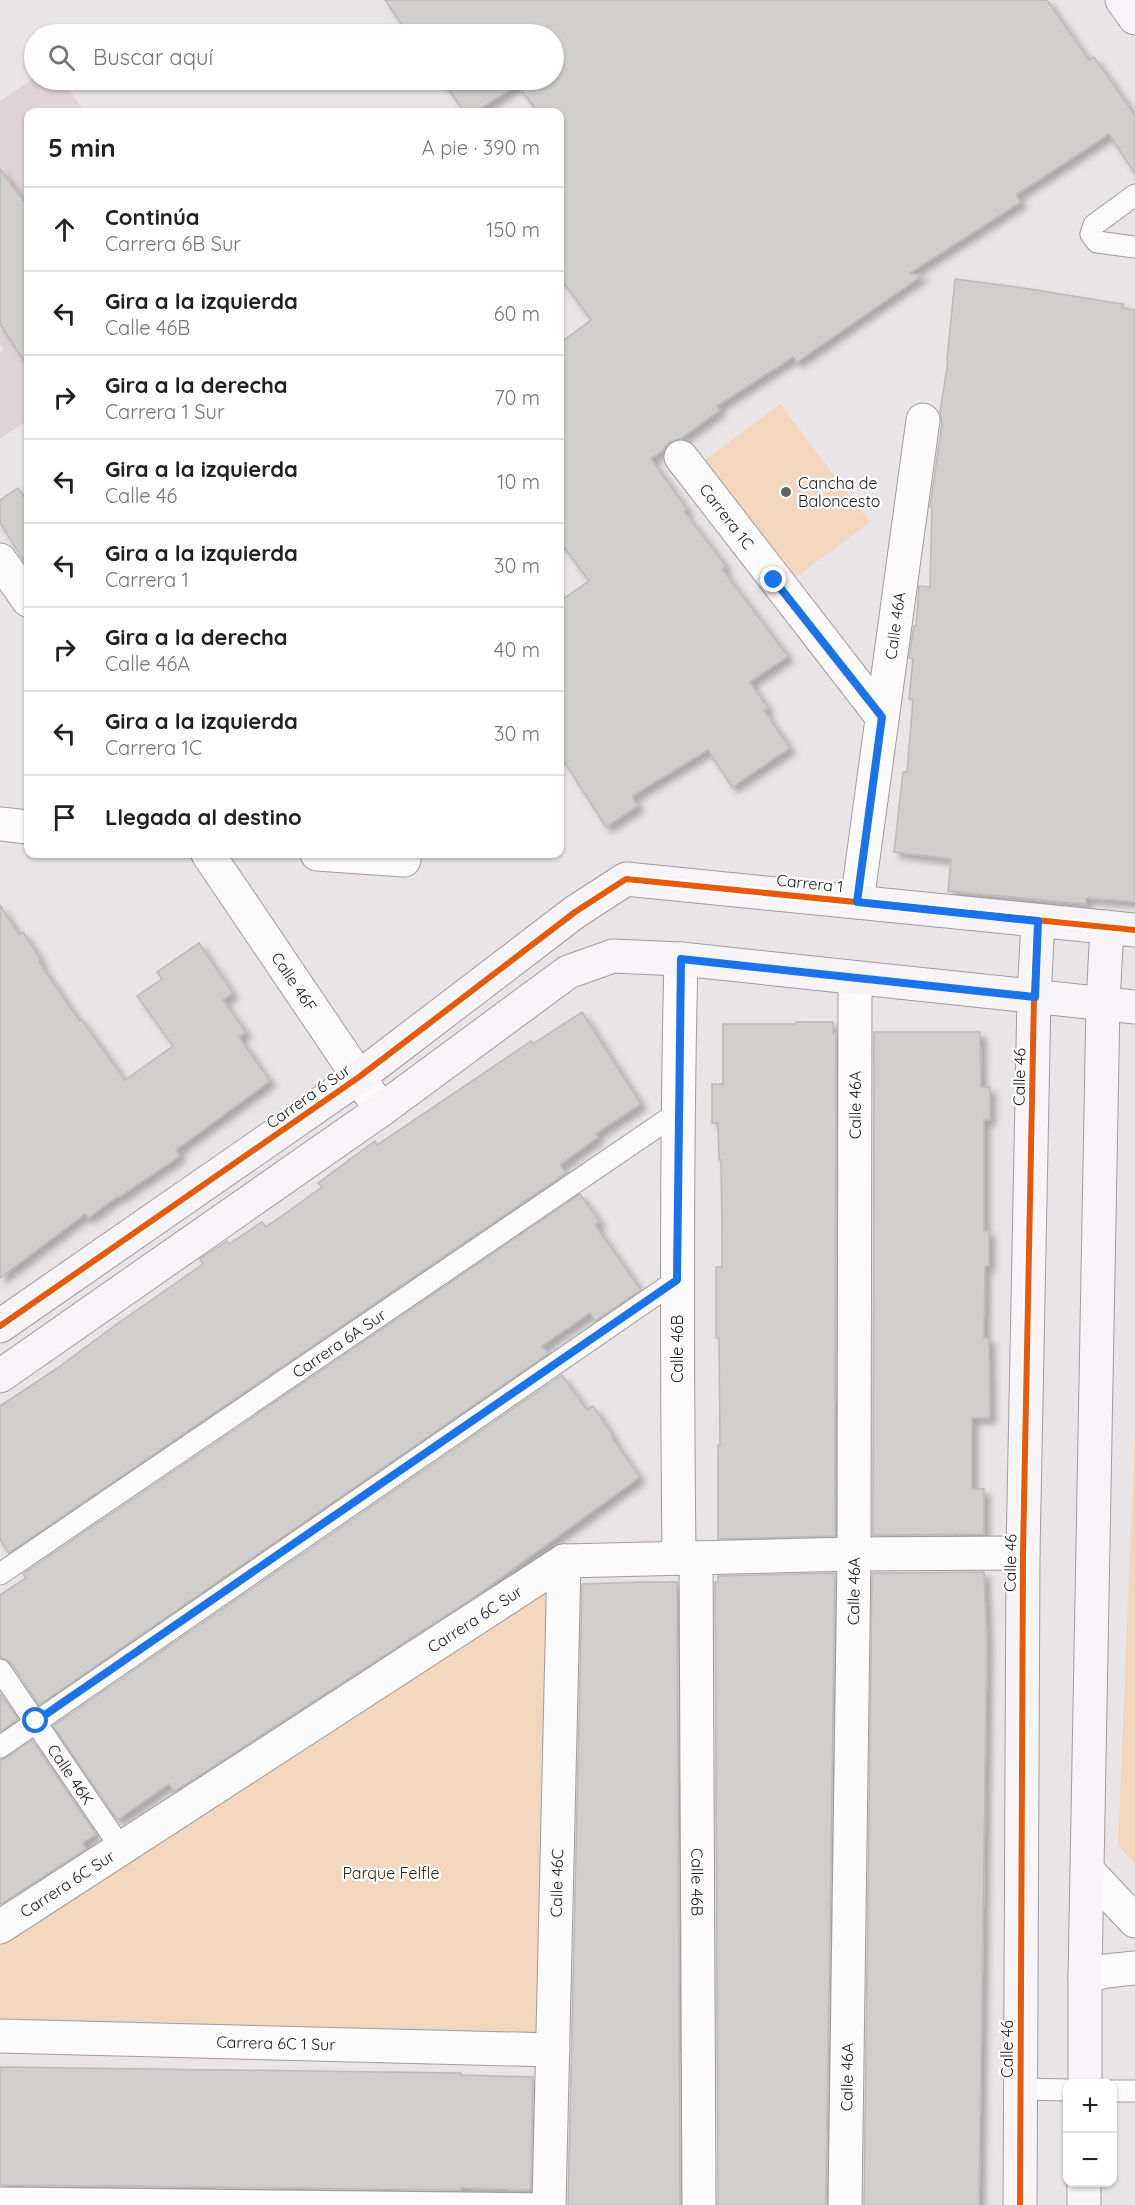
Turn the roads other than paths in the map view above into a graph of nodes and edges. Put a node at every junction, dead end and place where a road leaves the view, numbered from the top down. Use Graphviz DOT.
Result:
graph roads {
  1 [pos="1122,0"];
  2 [pos="1135,18"];
  3 [pos="1135,195"];
  4 [pos="1135,247"];
  5 [pos="923,420"];
  6 [pos="681,457"];
  7 [pos="0,560"];
  8 [pos="24,594"];
  9 [pos="882,717"];
  10 [pos="0,825"];
  11 [pos="24,827"];
  12 [pos="211,858"];
  13 [pos="375,858"];
  14 [pos="404,860"];
  15 [pos="626,879"];
  16 [pos="857,902"];
  17 [pos="1038,921"];
  18 [pos="1121,928"];
  19 [pos="681,959"];
  20 [pos="855,978"];
  21 [pos="1035,997"];
  22 [pos="1103,1004"];
  23 [pos="1135,1007"];
  24 [pos="359,1077"];
  25 [pos="381,1110"];
  26 [pos="677,1113"];
  27 [pos="677,1280"];
  28 [pos="0,1326"];
  29 [pos="0,1376"];
  30 [pos="1023,1553"];
  31 [pos="854,1554"];
  32 [pos="688,1558"];
  33 [pos="564,1561"];
  34 [pos="0,1574"];
  35 [pos="0,1670"];
  36 [pos="36,1721"];
  37 [pos="0,1747"];
  38 [pos="121,1848"];
  39 [pos="1088,1871"];
  40 [pos="1135,1921"];
  41 [pos="0,1928"];
  42 [pos="1135,1968"];
  43 [pos="1085,1977"];
  44 [pos="0,2036"];
  45 [pos="553,2050"];
  46 [pos="1085,2079"];
  47 [pos="1020,2089"];
  48 [pos="1063,2090"];
  49 [pos="1117,2091"];
  50 [pos="1135,2091"];
  51 [pos="1084,2187"];
  52 [pos="0,2198"];
  53 [pos="549,2204"];
  54 [pos="699,2205"];
  55 [pos="845,2205"];
  56 [pos="1020,2205"];
  57 [pos="1084,2205"];
  1 -- 2 [label="street"];
  3 -- 4 [label="lane"];
  5 -- 9 [label="street, Calle 46A"];
  6 -- 9 [label="street, Carrera 1C"];
  7 -- 8 [label="street"];
  9 -- 16 [label="street, Calle 46A"];
  10 -- 11 [label="street"];
  12 -- 24 [label="street, Calle 46F"];
  13 -- 14 [label="street"];
  15 -- 16 [label="street, Carrera 1"];
  15 -- 24 [label="street, Carrera 6 Sur"];
  16 -- 17 [label="street, Carrera 1"];
  17 -- 18 [label="street, Carrera 1"];
  17 -- 21 [label="street, Calle 46"];
  18 -- 22 [label="street"];
  19 -- 20 [label="street"];
  19 -- 25 [label="street"];
  19 -- 26 [label="street, Calle 46B"];
  20 -- 21 [label="street"];
  20 -- 31 [label="street, Calle 46A"];
  21 -- 22 [label="street"];
  21 -- 30 [label="street, Calle 46"];
  22 -- 23 [label="street"];
  22 -- 39 [label="street"];
  24 -- 25 [label="street, Calle 46F"];
  24 -- 28 [label="street, Carrera 6 Sur"];
  25 -- 29 [label="street"];
  26 -- 27 [label="street, Calle 46B"];
  26 -- 34 [label="lane, Carrera 6A Sur"];
  27 -- 32 [label="street, Calle 46B"];
  27 -- 36 [label="lane"];
  30 -- 31 [label="street"];
  30 -- 47 [label="street, Calle 46"];
  31 -- 32 [label="street"];
  31 -- 55 [label="street, Calle 46A"];
  32 -- 33 [label="street"];
  32 -- 54 [label="street, Calle 46B"];
  33 -- 38 [label="street, Carrera 6C Sur"];
  33 -- 45 [label="street, Calle 46C"];
  35 -- 36 [label="lane, Calle 46K"];
  36 -- 37 [label="lane"];
  36 -- 38 [label="lane, Calle 46K"];
  38 -- 41 [label="street, Carrera 6C Sur"];
  39 -- 40 [label="street"];
  39 -- 43 [label="street"];
  42 -- 43 [label="street"];
  43 -- 46 [label="street"];
  44 -- 45 [label="street, Carrera 6C 1 Sur"];
  45 -- 53 [label="street, Calle 46C"];
  47 -- 48 [label="lane"];
  47 -- 56 [label="street, Calle 46"];
  49 -- 50 [label="lane"];
  51 -- 57 [label="street"];
  52 -- 53 [label="lane"];
}
